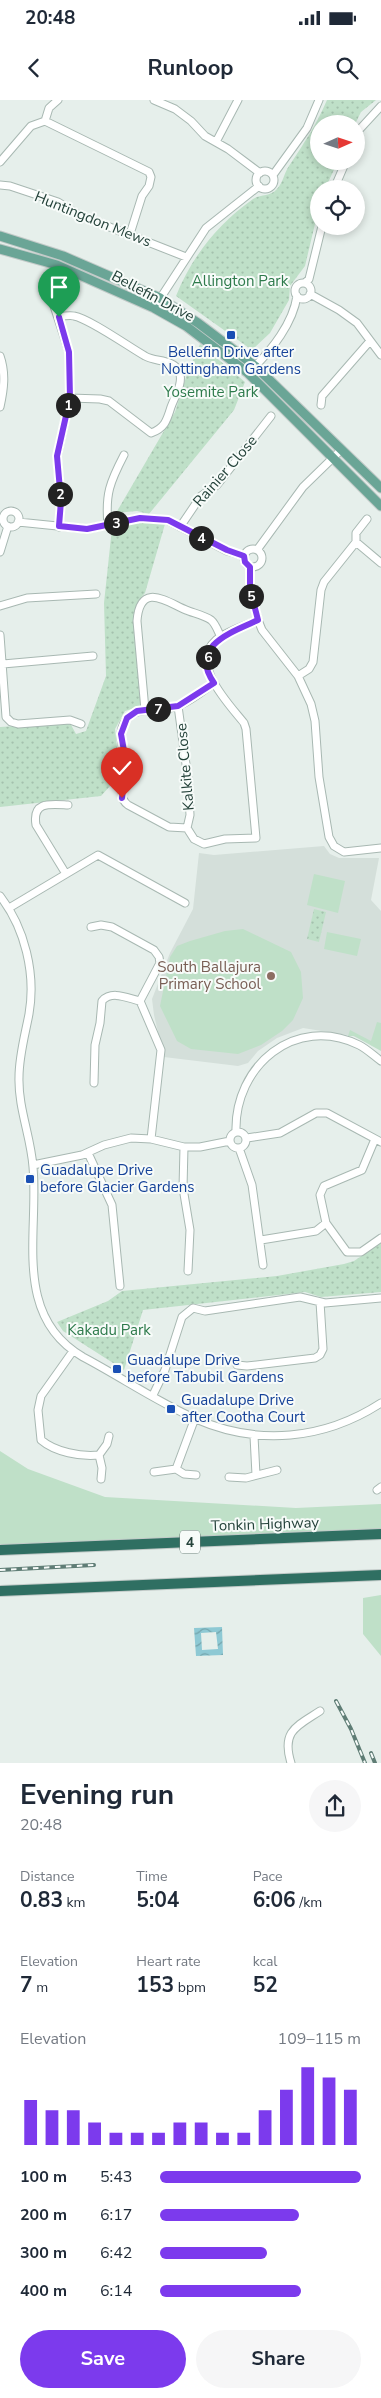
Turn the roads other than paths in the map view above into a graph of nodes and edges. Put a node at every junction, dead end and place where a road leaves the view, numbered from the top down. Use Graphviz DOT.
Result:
graph roads {
  1 [pos="58,100"];
  2 [pos="154,100"];
  3 [pos="238,100"];
  4 [pos="319,100"];
  5 [pos="381,106"];
  6 [pos="44,121"];
  7 [pos="365,123"];
  8 [pos="216,142"];
  9 [pos="0,162"];
  10 [pos="260,173"];
  11 [pos="272,175"];
  12 [pos="0,185"];
  13 [pos="259,186"];
  14 [pos="130,234"];
  15 [pos="320,235"];
  16 [pos="0,236"];
  17 [pos="0,249"];
  18 [pos="186,256"];
  19 [pos="54,276"];
  20 [pos="305,283"];
  21 [pos="310,294"];
  22 [pos="297,296"];
  23 [pos="160,298"];
  24 [pos="154,308"];
  25 [pos="59,317"];
  26 [pos="370,341"];
  27 [pos="381,355"];
  28 [pos="0,356"];
  29 [pos="255,366"];
  30 [pos="248,373"];
  31 [pos="70,398"];
  32 [pos="321,405"];
  33 [pos="0,407"];
  34 [pos="271,416"];
  35 [pos="341,450"];
  36 [pos="124,455"];
  37 [pos="332,459"];
  38 [pos="381,488"];
  39 [pos="381,506"];
  40 [pos="3,512"];
  41 [pos="367,519"];
  42 [pos="18,522"];
  43 [pos="108,525"];
  44 [pos="8,526"];
  45 [pos="59,526"];
  46 [pos="180,527"];
  47 [pos="356,542"];
  48 [pos="257,550"];
  49 [pos="0,552"];
  50 [pos="244,556"];
  51 [pos="381,562"];
  52 [pos="250,567"];
  53 [pos="96,594"];
  54 [pos="0,606"];
  55 [pos="258,620"];
  56 [pos="0,635"];
  57 [pos="221,637"];
  58 [pos="93,656"];
  59 [pos="3,664"];
  60 [pos="298,676"];
  61 [pos="214,683"];
  62 [pos="178,706"];
  63 [pos="146,710"];
  64 [pos="81,724"];
  65 [pos="68,805"];
  66 [pos="187,828"];
  67 [pos="381,848"];
  68 [pos="66,874"];
  69 [pos="0,896"];
  70 [pos="185,903"];
  71 [pos="9,908"];
  72 [pos="92,927"];
  73 [pos="140,1002"];
  74 [pos="381,1061"];
  75 [pos="94,1083"];
  76 [pos="236,1132"];
  77 [pos="246,1138"];
  78 [pos="151,1139"];
  79 [pos="378,1140"];
  80 [pos="230,1141"];
  81 [pos="184,1147"];
  82 [pos="239,1148"];
  83 [pos="88,1153"];
  84 [pos="33,1165"];
  85 [pos="326,1223"];
  86 [pos="381,1238"];
  87 [pos="261,1240"];
  88 [pos="264,1265"];
  89 [pos="188,1271"];
  90 [pos="120,1286"];
  91 [pos="381,1298"];
  92 [pos="320,1302"];
  93 [pos="73,1351"];
  94 [pos="236,1365"];
  95 [pos="153,1395"];
  96 [pos="381,1404"];
  97 [pos="195,1418"];
  98 [pos="109,1436"];
  99 [pos="254,1436"];
  100 [pos="99,1455"];
  101 [pos="176,1469"];
  102 [pos="277,1470"];
  103 [pos="154,1472"];
  104 [pos="196,1475"];
  105 [pos="256,1475"];
  106 [pos="229,1477"];
  107 [pos="101,1479"];
  108 [pos="381,1534"];
  109 [pos="0,1550"];
  110 [pos="381,1575"];
  111 [pos="0,1591"];
  112 [pos="320,1711"];
  113 [pos="291,1763"];
  1 -- 6 [label="street"];
  2 -- 8 [label="street"];
  3 -- 8 [label="street"];
  4 -- 11 [label="street"];
  5 -- 7 [label="street"];
  6 -- 9 [label="street"];
  6 -- 14 [label="street"];
  8 -- 10 [label="street"];
  10 -- 11 [label="street"];
  10 -- 13 [label="street"];
  11 -- 13 [label="street"];
  12 -- 14 [label="street, Huntingdon Mews"];
  13 -- 18 [label="street"];
  14 -- 18 [label="street, Huntingdon Mews"];
  15 -- 20 [label="street"];
  16 -- 23 [label="main road, Bellefin Drive"];
  17 -- 24 [label="main road, Bellefin Drive"];
  18 -- 23 [label="street"];
  19 -- 25 [label="street"];
  20 -- 21 [label="street"];
  20 -- 22 [label="street"];
  21 -- 22 [label="street"];
  21 -- 26 [label="street"];
  22 -- 29 [label="street"];
  23 -- 24 [label="street"];
  23 -- 29 [label="main road, Bellefin Drive"];
  24 -- 30 [label="main road, Bellefin Drive"];
  25 -- 31 [label="street"];
  25 -- 31 [label="street"];
  26 -- 27 [label="street"];
  26 -- 32 [label="street"];
  28 -- 33 [label="street"];
  29 -- 30 [label="street"];
  29 -- 35 [label="main road, Bellefin Drive"];
  30 -- 37 [label="main road, Bellefin Drive"];
  31 -- 45 [label="street"];
  34 -- 46 [label="street, Rainier Close"];
  35 -- 37 [label="street"];
  35 -- 38 [label="main road, Bellefin Drive"];
  36 -- 43 [label="street"];
  37 -- 39 [label="main road, Bellefin Drive"];
  37 -- 48 [label="street"];
  40 -- 42 [label="street"];
  40 -- 44 [label="street"];
  41 -- 47 [label="street"];
  42 -- 44 [label="street"];
  42 -- 45 [label="street"];
  43 -- 45 [label="street"];
  43 -- 46 [label="street"];
  44 -- 49 [label="street"];
  46 -- 50 [label="street"];
  47 -- 51 [label="street"];
  47 -- 60 [label="street"];
  48 -- 50 [label="street"];
  48 -- 52 [label="street"];
  50 -- 52 [label="street"];
  52 -- 55 [label="street"];
  53 -- 54 [label="street"];
  55 -- 57 [label="street"];
  55 -- 60 [label="street"];
  56 -- 59 [label="street"];
  57 -- 61 [label="street"];
  57 -- 63 [label="street"];
  58 -- 59 [label="street"];
  59 -- 64 [label="street"];
  60 -- 67 [label="street"];
  61 -- 62 [label="street"];
  61 -- 66 [label="street, Kalkite Close"];
  62 -- 63 [label="street"];
  62 -- 66 [label="street, Kalkite Close"];
  63 -- 66 [label="street, Kalkite Close"];
  65 -- 68 [label="street"];
  68 -- 70 [label="street"];
  68 -- 71 [label="street"];
  69 -- 71 [label="street"];
  71 -- 84 [label="street"];
  72 -- 73 [label="street"];
  73 -- 75 [label="street"];
  73 -- 78 [label="street"];
  74 -- 76 [label="street"];
  76 -- 77 [label="street"];
  76 -- 80 [label="street"];
  77 -- 79 [label="street"];
  77 -- 82 [label="street"];
  78 -- 81 [label="street"];
  78 -- 83 [label="street"];
  79 -- 85 [label="street"];
  80 -- 81 [label="street"];
  80 -- 82 [label="street"];
  81 -- 89 [label="street"];
  82 -- 87 [label="street"];
  83 -- 84 [label="street"];
  83 -- 90 [label="street"];
  84 -- 93 [label="street"];
  85 -- 86 [label="street"];
  85 -- 87 [label="street"];
  87 -- 88 [label="street"];
  91 -- 92 [label="street"];
  92 -- 94 [label="street"];
  92 -- 95 [label="street"];
  93 -- 95 [label="street"];
  93 -- 100 [label="street"];
  95 -- 97 [label="street"];
  96 -- 99 [label="street"];
  97 -- 99 [label="street"];
  97 -- 101 [label="street"];
  98 -- 100 [label="street"];
  99 -- 105 [label="street"];
  100 -- 107 [label="street"];
  101 -- 103 [label="street"];
  101 -- 104 [label="street"];
  102 -- 105 [label="street"];
  105 -- 106 [label="street"];
  108 -- 109 [label="highway, Tonkin Highway / 4"];
  110 -- 111 [label="highway"];
  112 -- 113 [label="street"];
}
